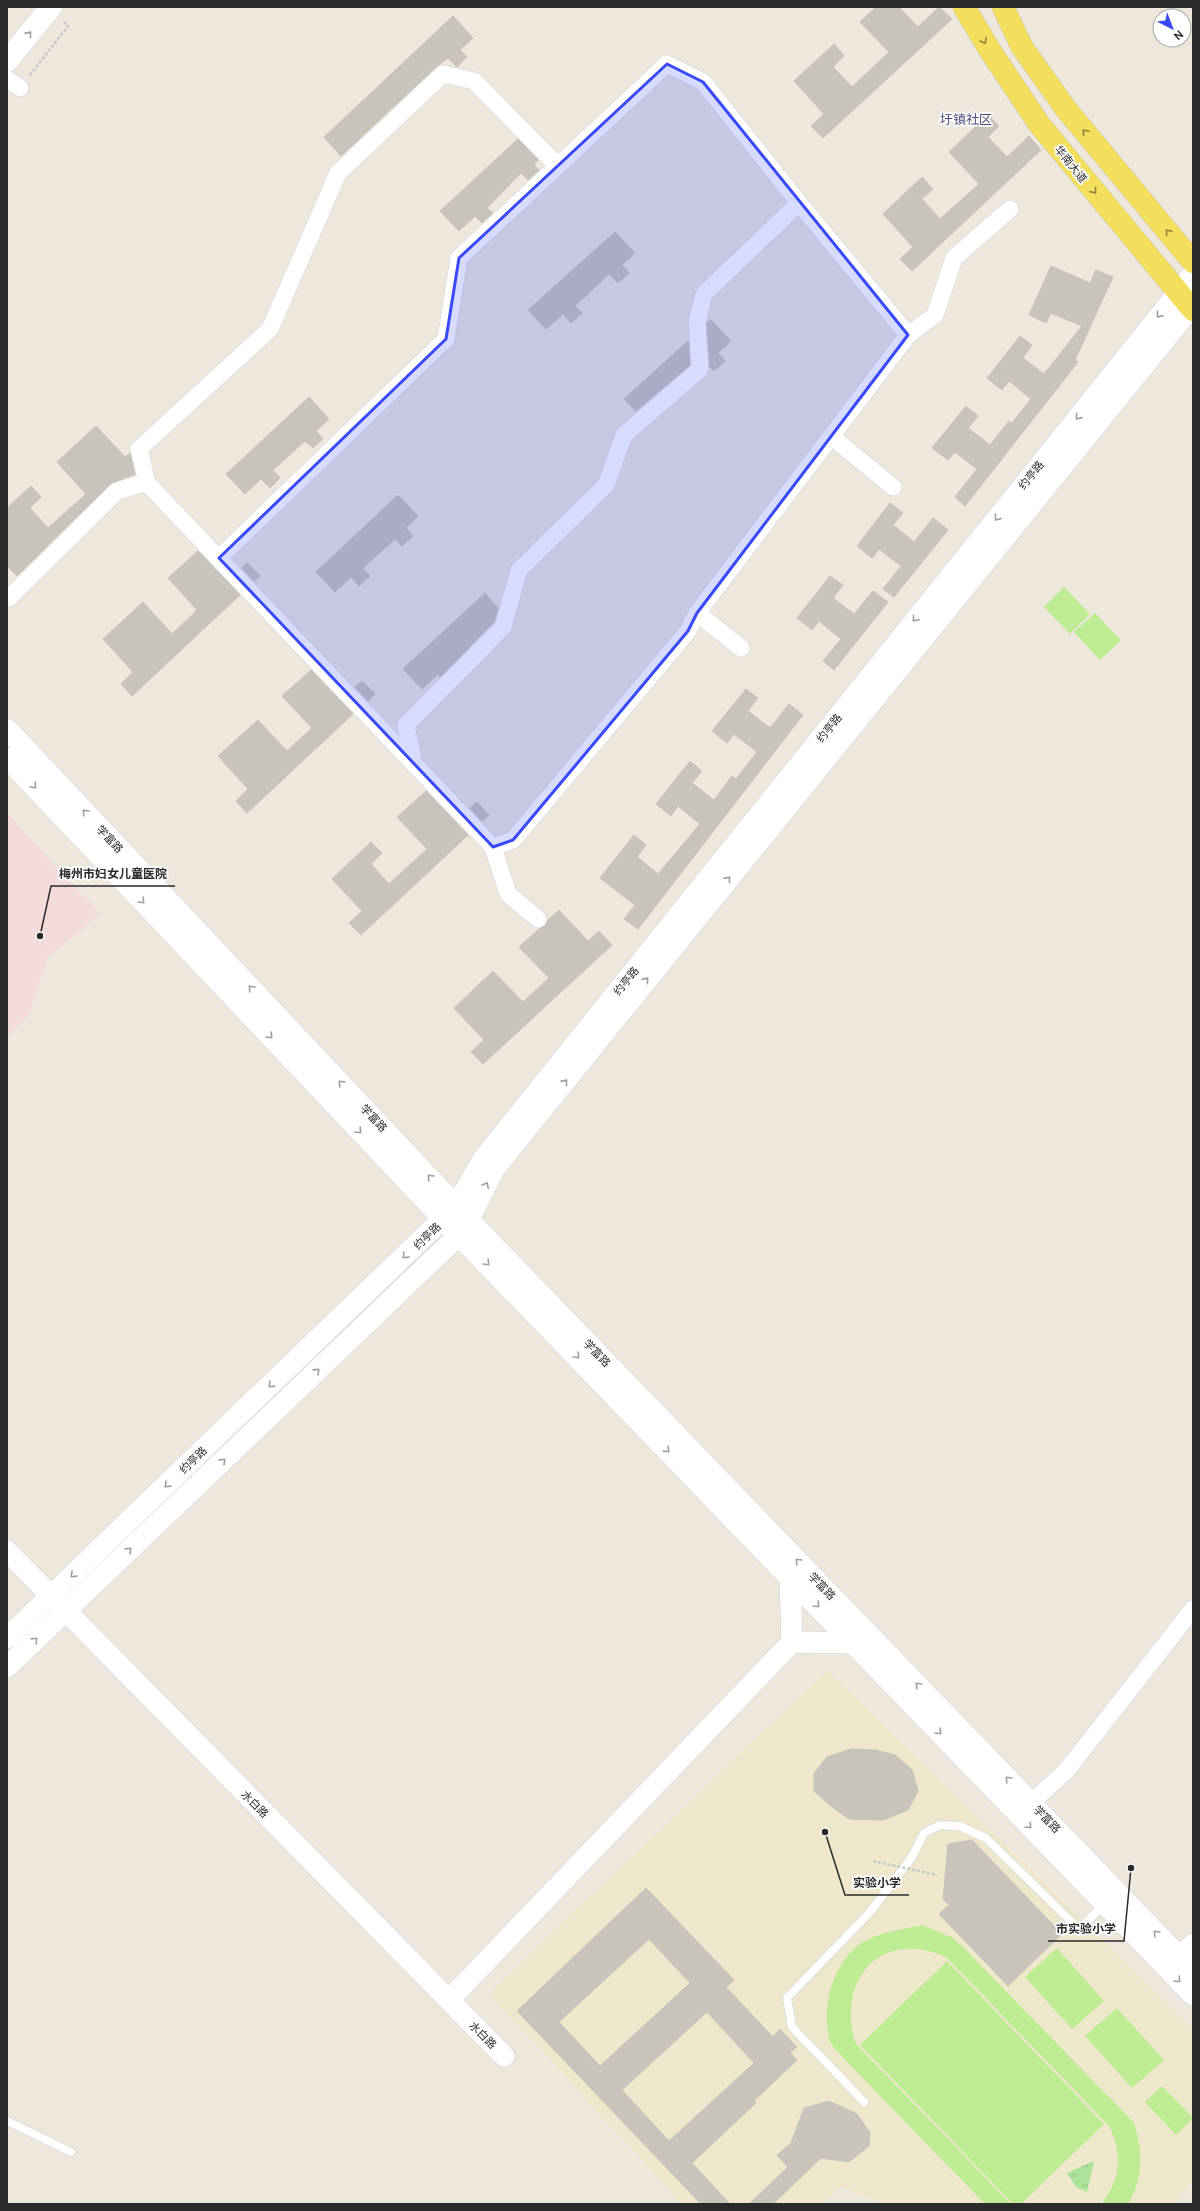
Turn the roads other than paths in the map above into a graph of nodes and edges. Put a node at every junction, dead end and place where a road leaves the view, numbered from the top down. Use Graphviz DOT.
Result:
graph roads {
  1 [pos="51,7"];
  2 [pos="964,7"];
  3 [pos="1003,7"];
  4 [pos="7,61"];
  5 [pos="558,166"];
  6 [pos="799,203"];
  7 [pos="1010,209"];
  8 [pos="1193,262"];
  9 [pos="1193,274"];
  10 [pos="1188,304"];
  11 [pos="908,335"];
  12 [pos="832,437"];
  13 [pos="147,482"];
  14 [pos="894,487"];
  15 [pos="219,558"];
  16 [pos="9,598"];
  17 [pos="697,613"];
  18 [pos="741,648"];
  19 [pos="7,729"];
  20 [pos="7,758"];
  21 [pos="414,764"];
  22 [pos="492,847"];
  23 [pos="538,919"];
  24 [pos="457,1220"];
  25 [pos="7,1551"];
  26 [pos="790,1577"];
  27 [pos="50,1597"];
  28 [pos="1193,1609"];
  29 [pos="65,1612"];
  30 [pos="7,1638"];
  31 [pos="792,1642"];
  32 [pos="854,1643"];
  33 [pos="7,1667"];
  34 [pos="1031,1803"];
  35 [pos="1105,1904"];
  36 [pos="1185,1949"];
  37 [pos="1193,1971"];
  38 [pos="1193,1996"];
  39 [pos="448,2000"];
  40 [pos="504,2056"];
  41 [pos="864,2102"];
  42 [pos="7,2121"];
  43 [pos="71,2152"];
  4 -- 1 [label="main road, one-way"];
  2 -- 10 [label="main road, 华南大道, one-way"];
  8 -- 3 [label="main road, one-way"];
  5 -- 6 [label="street"];
  5 -- 13 [label="street"];
  5 -- 15 [label="street"];
  6 -- 11 [label="street"];
  6 -- 21 [label="street"];
  7 -- 11 [label="street"];
  9 -- 10 [label="street, 约亭路"];
  10 -- 24 [label="street, 约亭路"];
  11 -- 12 [label="street"];
  12 -- 14 [label="street"];
  12 -- 17 [label="street"];
  13 -- 15 [label="street"];
  13 -- 16 [label="street"];
  15 -- 21 [label="street"];
  17 -- 18 [label="street"];
  17 -- 22 [label="street"];
  24 -- 19 [label="street, 学富路, one-way"];
  20 -- 24 [label="street, 学富路, one-way"];
  21 -- 22 [label="street"];
  22 -- 23 [label="street"];
  24 -- 26 [label="street, 学富路, one-way"];
  24 -- 27 [label="street, 约亭路, one-way"];
  29 -- 24 [label="street, 约亭路, one-way"];
  34 -- 24 [label="street, 学富路, one-way"];
  25 -- 27 [label="street, 水白路"];
  26 -- 31 [label="street"];
  26 -- 32 [label="street, 学富路, one-way"];
  27 -- 29 [label="street, 水白路"];
  27 -- 30 [label="street, 约亭路"];
  28 -- 34 [label="street"];
  33 -- 29 [label="street, 约亭路, one-way"];
  29 -- 39 [label="street, 水白路"];
  31 -- 32 [label="street"];
  31 -- 39 [label="street"];
  32 -- 35 [label="street, 学富路, one-way"];
  36 -- 34 [label="street, 学富路, one-way"];
  35 -- 38 [label="street, 学富路, one-way"];
  35 -- 41 [label="lane"];
  36 -- 37 [label="street, 学富路"];
  39 -- 40 [label="street, 水白路"];
  42 -- 43 [label="lane"];
}
